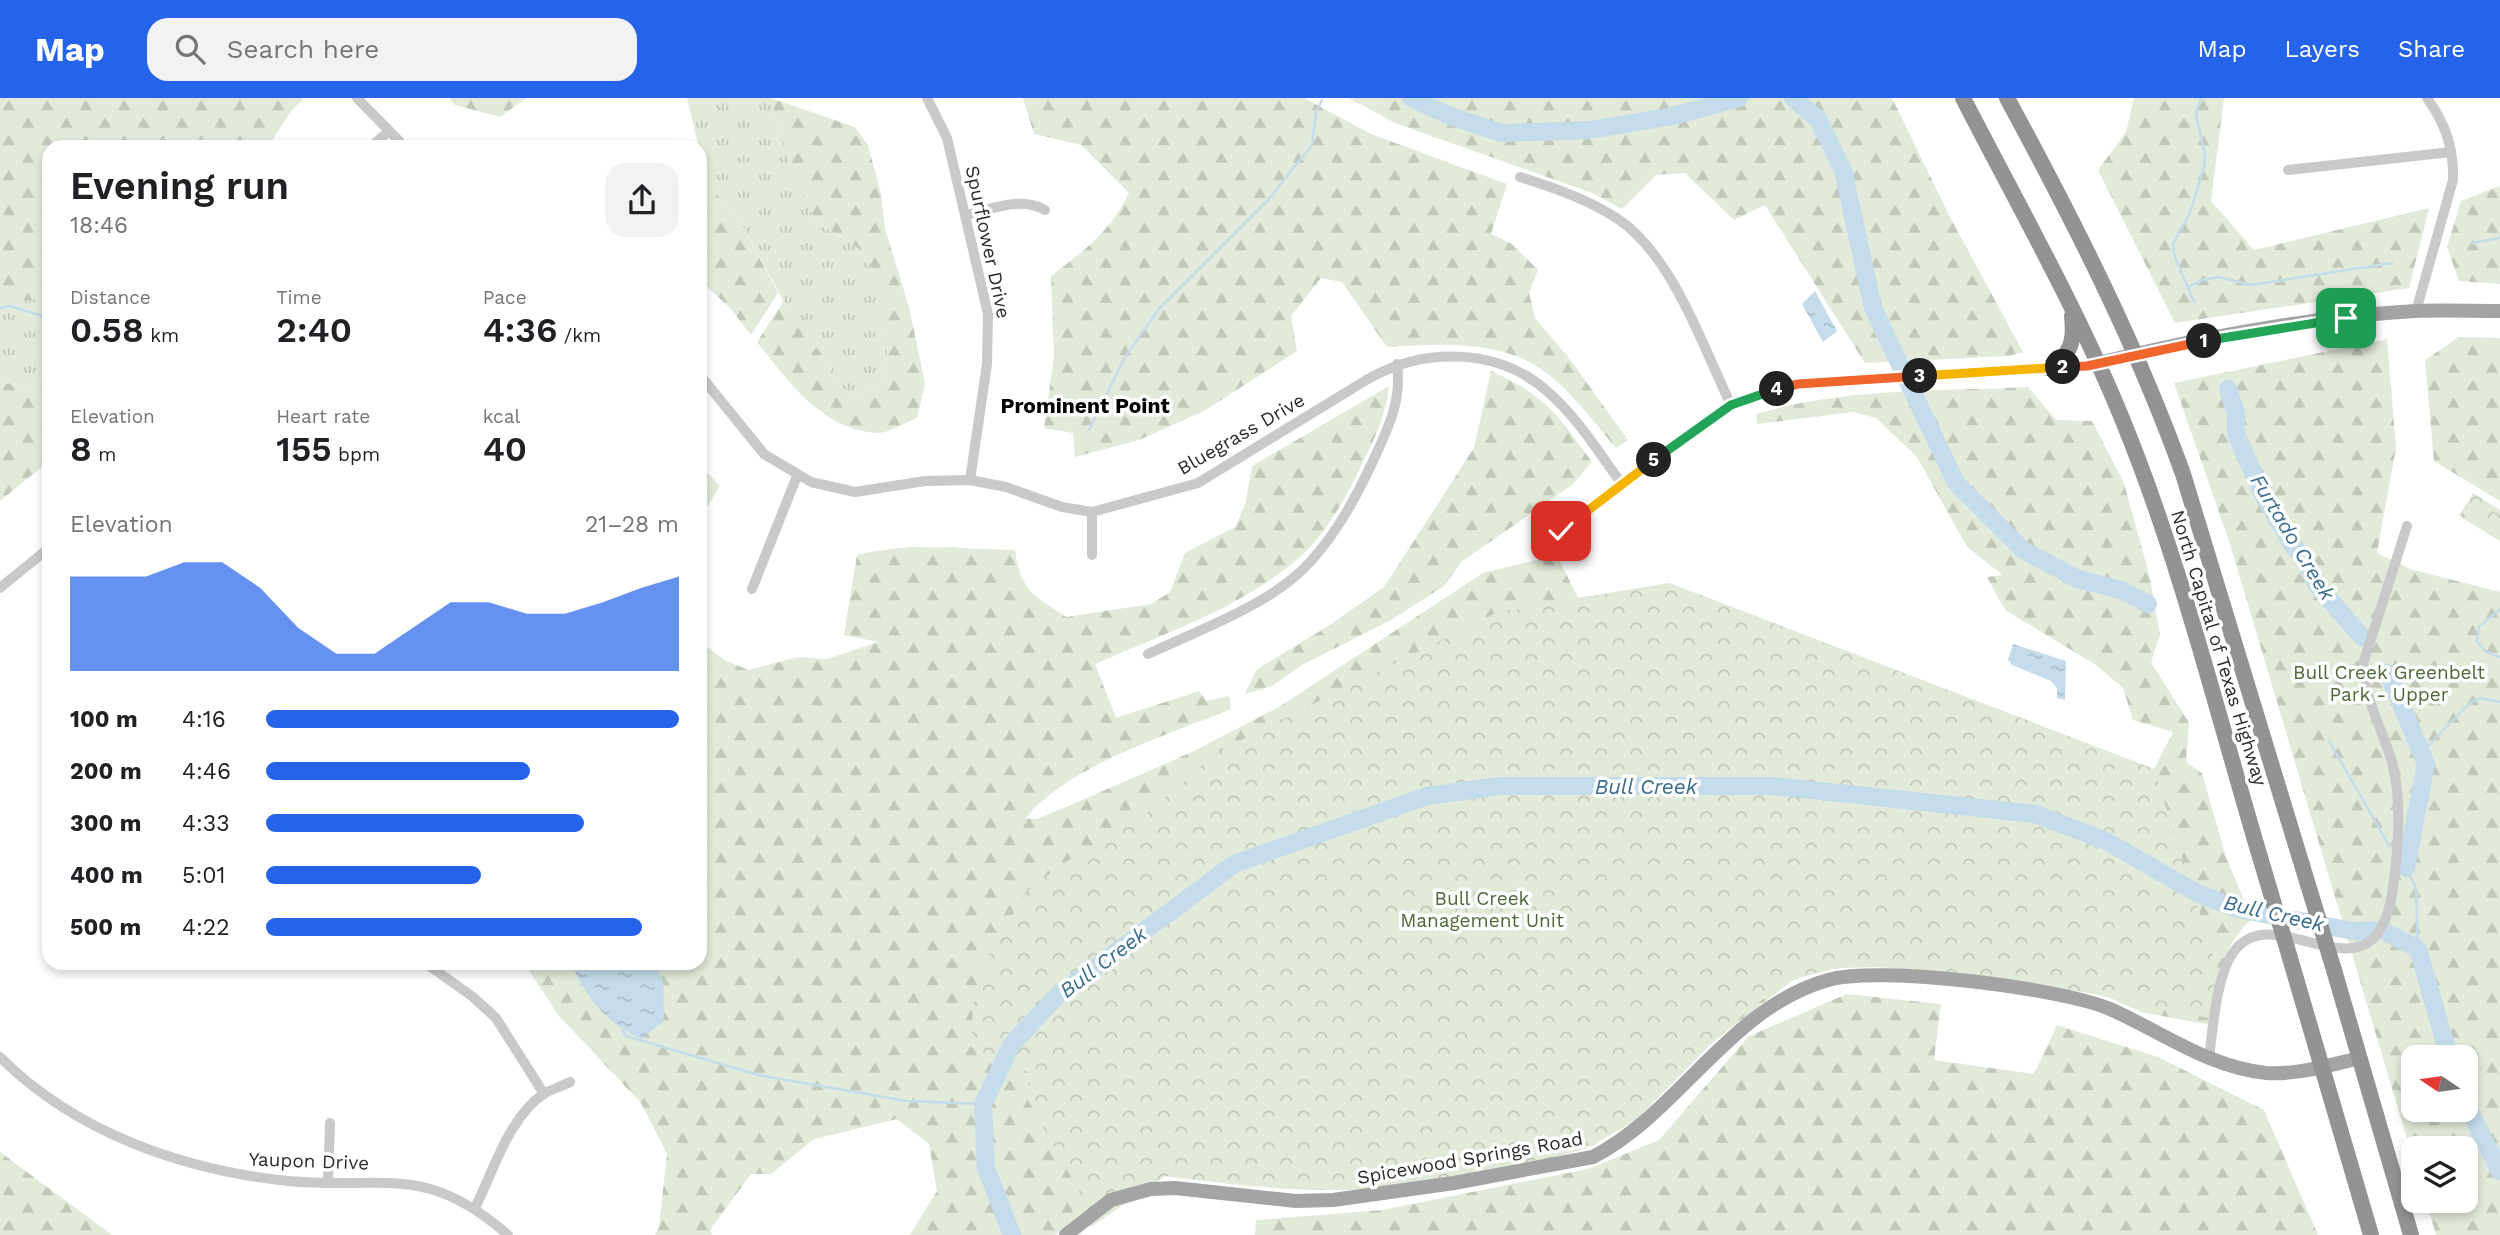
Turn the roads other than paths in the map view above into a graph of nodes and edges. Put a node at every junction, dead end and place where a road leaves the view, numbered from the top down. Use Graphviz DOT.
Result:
graph roads {
  1 [pos="358,98"];
  2 [pos="927,98"];
  3 [pos="1963,98"];
  4 [pos="2007,98"];
  5 [pos="2427,98"];
  6 [pos="388,131"];
  7 [pos="379,140"];
  8 [pos="397,140"];
  9 [pos="2451,152"];
  10 [pos="2288,170"];
  11 [pos="1520,177"];
  12 [pos="1045,209"];
  13 [pos="966,215"];
  14 [pos="2072,311"];
  15 [pos="2416,311"];
  16 [pos="2500,312"];
  17 [pos="2137,354"];
  18 [pos="2099,363"];
  19 [pos="1397,365"];
  20 [pos="2048,369"];
  21 [pos="707,383"];
  22 [pos="1731,405"];
  23 [pos="797,476"];
  24 [pos="970,480"];
  25 [pos="1622,484"];
  26 [pos="1092,512"];
  27 [pos="2407,526"];
  28 [pos="1554,536"];
  29 [pos="42,554"];
  30 [pos="1093,555"];
  31 [pos="0,588"];
  32 [pos="752,589"];
  33 [pos="1148,654"];
  34 [pos="435,970"];
  35 [pos="0,1057"];
  36 [pos="2209,1058"];
  37 [pos="2360,1058"];
  38 [pos="2320,1067"];
  39 [pos="570,1082"];
  40 [pos="544,1094"];
  41 [pos="330,1123"];
  42 [pos="328,1181"];
  43 [pos="475,1208"];
  44 [pos="508,1235"];
  45 [pos="1066,1235"];
  46 [pos="2371,1235"];
  47 [pos="2412,1235"];
  1 -- 6 [label="street"];
  2 -- 13 [label="street, Spurflower Drive"];
  3 -- 14 [label="highway, North Capital of Texas Highway"];
  4 -- 17 [label="highway, North Capital of Texas Highway"];
  5 -- 9 [label="street"];
  6 -- 7 [label="street"];
  6 -- 8 [label="street"];
  9 -- 10 [label="street"];
  9 -- 15 [label="street"];
  11 -- 22 [label="street"];
  12 -- 13 [label="street"];
  13 -- 24 [label="street, Spurflower Drive"];
  14 -- 18 [label="highway, North Capital of Texas Highway"];
  14 -- 20 [label="highway"];
  15 -- 16 [label="main road"];
  15 -- 17 [label="main road"];
  17 -- 18 [label="main road"];
  17 -- 37 [label="highway, North Capital of Texas Highway, bridge"];
  18 -- 20 [label="street"];
  18 -- 38 [label="highway, North Capital of Texas Highway, bridge"];
  19 -- 25 [label="street, Bluegrass Drive"];
  19 -- 26 [label="street, Bluegrass Drive"];
  19 -- 33 [label="street"];
  20 -- 22 [label="street"];
  21 -- 23 [label="street, Bluegrass Drive"];
  22 -- 25 [label="street"];
  23 -- 24 [label="street, Bluegrass Drive"];
  23 -- 32 [label="street"];
  24 -- 26 [label="street, Bluegrass Drive"];
  25 -- 28 [label="street"];
  26 -- 30 [label="street"];
  27 -- 36 [label="street"];
  29 -- 31 [label="street"];
  34 -- 40 [label="street"];
  35 -- 42 [label="street, Yaupon Drive"];
  36 -- 38 [label="main road, Spicewood Springs Road"];
  36 -- 45 [label="main road, Spicewood Springs Road"];
  37 -- 38 [label="main road, Spicewood Springs Road"];
  37 -- 47 [label="highway, North Capital of Texas Highway"];
  38 -- 46 [label="highway, North Capital of Texas Highway"];
  39 -- 40 [label="street"];
  40 -- 43 [label="street"];
  41 -- 42 [label="street"];
  42 -- 43 [label="street, Yaupon Drive"];
  43 -- 44 [label="street, Yaupon Drive"];
}
